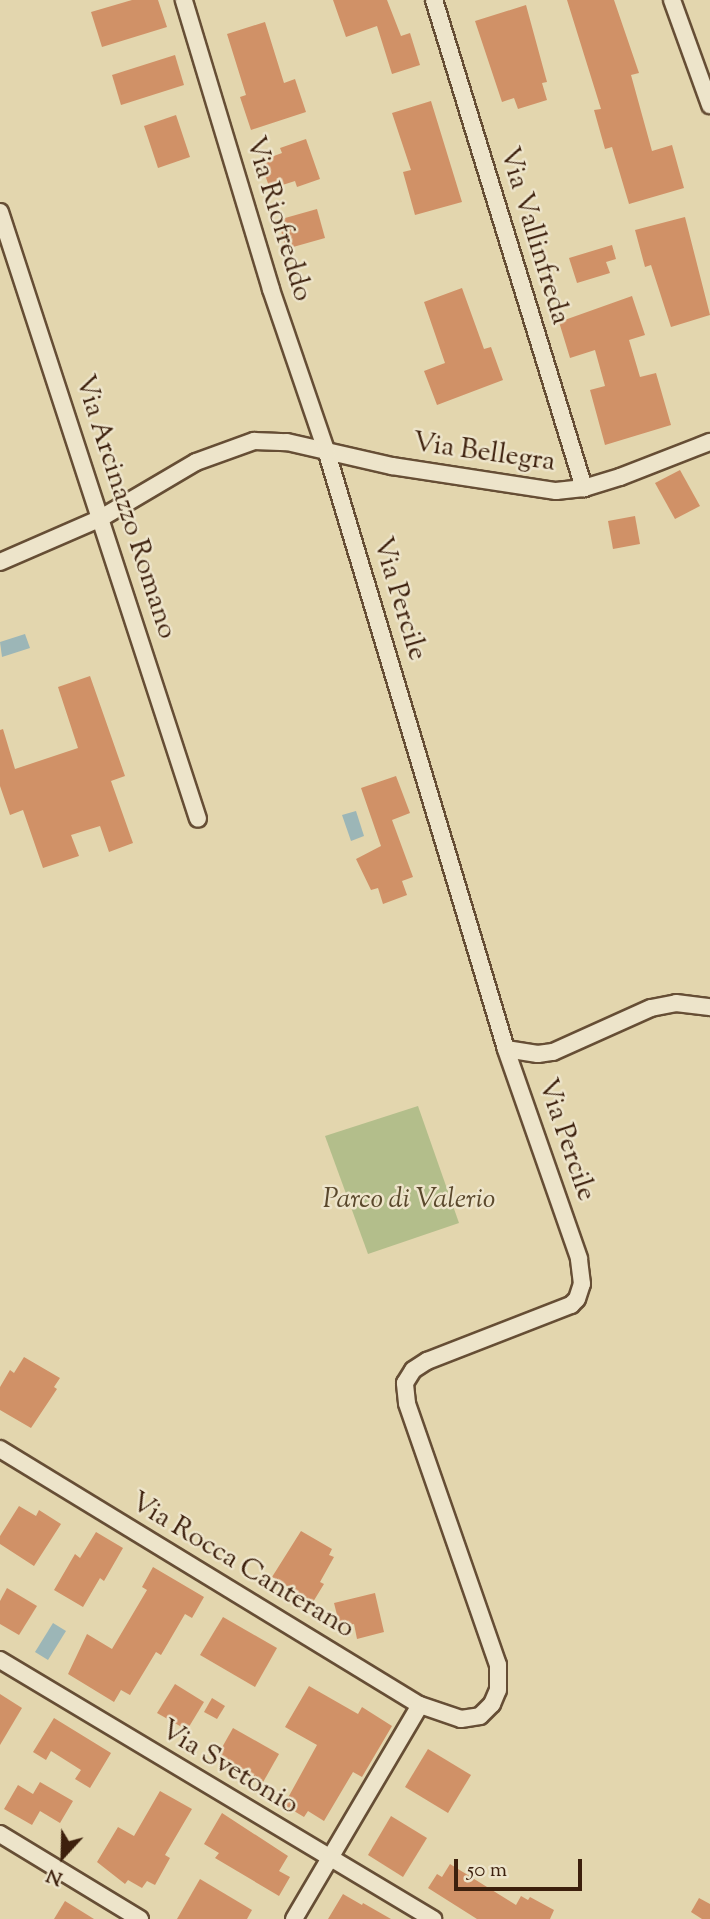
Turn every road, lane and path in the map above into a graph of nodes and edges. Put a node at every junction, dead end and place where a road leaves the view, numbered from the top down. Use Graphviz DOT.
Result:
graph roads {
  1 [pos="184,0"];
  2 [pos="434,0"];
  3 [pos="672,0"];
  4 [pos="710,105"];
  5 [pos="0,212"];
  6 [pos="710,442"];
  7 [pos="327,453"];
  8 [pos="584,488"];
  9 [pos="102,518"];
  10 [pos="0,562"];
  11 [pos="198,819"];
  12 [pos="710,1007"];
  13 [pos="506,1049"];
  14 [pos="0,1449"];
  15 [pos="0,1660"];
  16 [pos="420,1705"];
  17 [pos="461,1719"];
  18 [pos="0,1834"];
  19 [pos="330,1859"];
  20 [pos="140,1919"];
  21 [pos="294,1919"];
  22 [pos="433,1919"];
  1 -- 7 [label="street, Via Riofreddo"];
  2 -- 8 [label="street, Via Vallinfreda"];
  3 -- 4 [label="street"];
  5 -- 9 [label="street, Via Arcinazzo Romano"];
  6 -- 8 [label="street, Via Bellegra"];
  7 -- 8 [label="street, Via Bellegra"];
  7 -- 9 [label="street, Via Bellegra"];
  7 -- 13 [label="street, Via Percile"];
  9 -- 10 [label="street, Via Bellegra"];
  9 -- 11 [label="street, Via Arcinazzo Romano"];
  12 -- 13 [label="street"];
  13 -- 17 [label="street, Via Percile"];
  14 -- 16 [label="street, Via Rocca Canterano"];
  15 -- 19 [label="street, Via Svetonio"];
  16 -- 17 [label="street, Via Rocca Canterano"];
  16 -- 19 [label="street"];
  18 -- 20 [label="street"];
  19 -- 21 [label="street"];
  19 -- 22 [label="street, Via Svetonio"];
}
